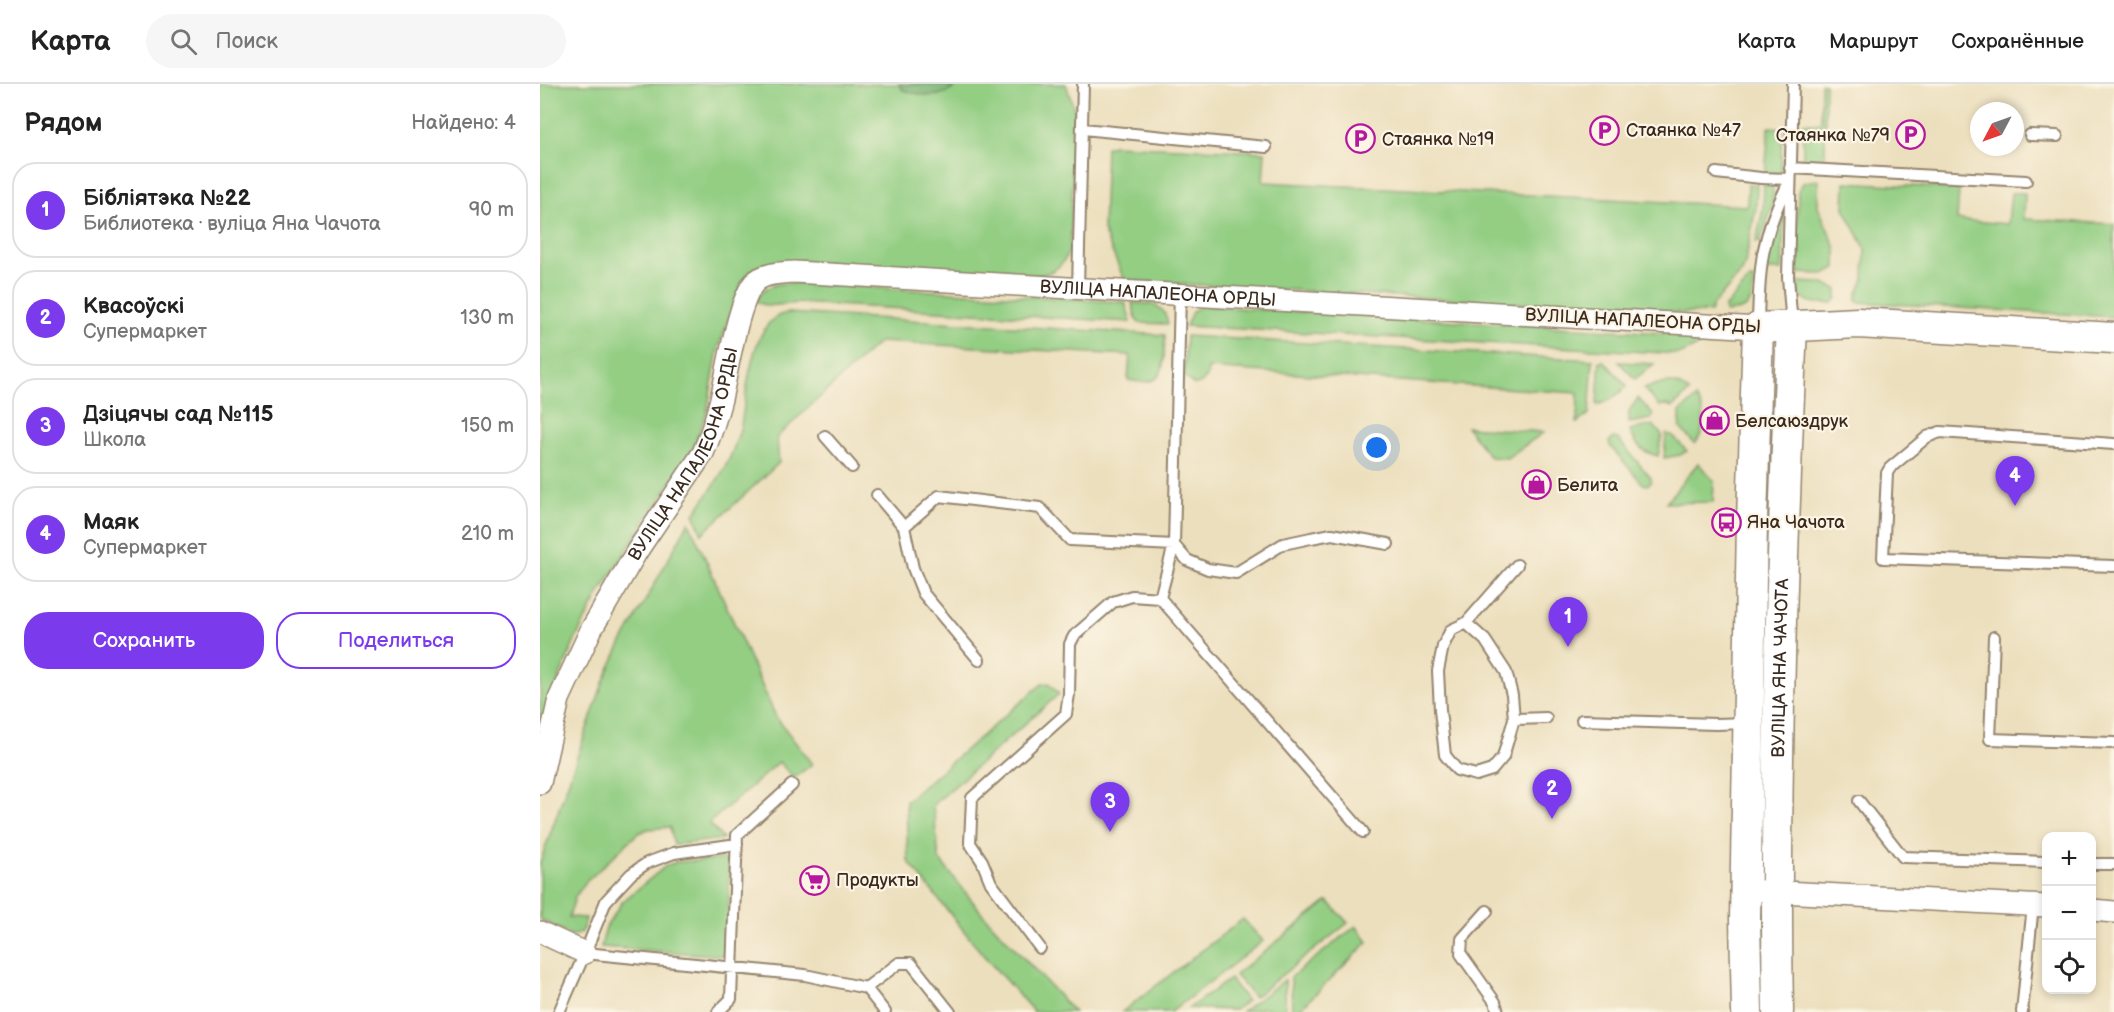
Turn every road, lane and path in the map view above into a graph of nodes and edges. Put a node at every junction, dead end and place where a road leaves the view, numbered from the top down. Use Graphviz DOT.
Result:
graph roads {
  1 [pos="1083,84"];
  2 [pos="1793,84"];
  3 [pos="1083,129"];
  4 [pos="2030,135"];
  5 [pos="2057,136"];
  6 [pos="1266,147"];
  7 [pos="1716,173"];
  8 [pos="1790,176"];
  9 [pos="2026,181"];
  10 [pos="1078,288"];
  11 [pos="1180,294"];
  12 [pos="1792,326"];
  13 [pos="1758,328"];
  14 [pos="2114,338"];
  15 [pos="825,436"];
  16 [pos="2114,444"];
  17 [pos="852,467"];
  18 [pos="877,495"];
  19 [pos="904,527"];
  20 [pos="1388,544"];
  21 [pos="1174,545"];
  22 [pos="1517,565"];
  23 [pos="2114,566"];
  24 [pos="1160,598"];
  25 [pos="1466,623"];
  26 [pos="1994,636"];
  27 [pos="979,660"];
  28 [pos="1546,718"];
  29 [pos="1514,719"];
  30 [pos="1582,720"];
  31 [pos="1765,723"];
  32 [pos="2114,743"];
  33 [pos="540,783"];
  34 [pos="792,785"];
  35 [pos="1859,801"];
  36 [pos="1363,832"];
  37 [pos="737,844"];
  38 [pos="2042,862"];
  39 [pos="2096,864"];
  40 [pos="2114,864"];
  41 [pos="1745,890"];
  42 [pos="1777,891"];
  43 [pos="2040,906"];
  44 [pos="2096,910"];
  45 [pos="1487,911"];
  46 [pos="2114,912"];
  47 [pos="540,932"];
  48 [pos="1040,948"];
  49 [pos="585,953"];
  50 [pos="732,967"];
  51 [pos="866,988"];
  52 [pos="559,1012"];
  53 [pos="718,1012"];
  54 [pos="885,1012"];
  55 [pos="950,1012"];
  56 [pos="1498,1012"];
  57 [pos="1747,1012"];
  58 [pos="1778,1012"];
  59 [pos="2022,1012"];
  1 -- 3 [label="lane"];
  2 -- 8 [label="lane"];
  3 -- 6 [label="lane"];
  3 -- 10 [label="lane"];
  4 -- 5 [label="lane"];
  7 -- 8 [label="lane"];
  8 -- 9 [label="lane"];
  8 -- 12 [label="lane"];
  8 -- 13 [label="lane"];
  10 -- 11 [label="street, ВУЛІЦА НАПАЛЕОНА ОРДЫ"];
  10 -- 33 [label="street, ВУЛІЦА НАПАЛЕОНА ОРДЫ"];
  11 -- 13 [label="street, ВУЛІЦА НАПАЛЕОНА ОРДЫ"];
  11 -- 21 [label="lane"];
  12 -- 13 [label="main road, ВУЛІЦА НАПАЛЕОНА ОРДЫ"];
  12 -- 14 [label="main road, ВУЛІЦА НАПАЛЕОНА ОРДЫ"];
  12 -- 31 [label="main road, ВУЛІЦА ЯНА ЧАЧОТА"];
  13 -- 31 [label="main road, ВУЛІЦА ЯНА ЧАЧОТА"];
  15 -- 17 [label="lane"];
  16 -- 23 [label="lane"];
  18 -- 19 [label="lane"];
  19 -- 21 [label="lane"];
  19 -- 27 [label="lane"];
  20 -- 21 [label="lane"];
  21 -- 24 [label="lane"];
  22 -- 25 [label="lane"];
  24 -- 36 [label="lane"];
  24 -- 48 [label="lane"];
  25 -- 29 [label="lane"];
  25 -- 29 [label="lane"];
  26 -- 32 [label="lane"];
  28 -- 29 [label="lane"];
  30 -- 31 [label="lane"];
  31 -- 41 [label="main road, ВУЛІЦА ЯНА ЧАЧОТА"];
  31 -- 42 [label="main road, ВУЛІЦА ЯНА ЧАЧОТА"];
  34 -- 37 [label="lane"];
  35 -- 38 [label="lane"];
  37 -- 49 [label="lane"];
  37 -- 50 [label="lane"];
  39 -- 40 [label="lane"];
  41 -- 42 [label="street"];
  41 -- 57 [label="main road, ВУЛІЦА ЯНА ЧАЧОТА"];
  42 -- 43 [label="street"];
  42 -- 58 [label="main road, ВУЛІЦА ЯНА ЧАЧОТА"];
  43 -- 59 [label="lane"];
  44 -- 46 [label="street"];
  45 -- 56 [label="lane"];
  47 -- 49 [label="street"];
  49 -- 50 [label="lane"];
  49 -- 52 [label="lane"];
  50 -- 51 [label="lane"];
  50 -- 53 [label="lane"];
  51 -- 54 [label="lane"];
  51 -- 55 [label="lane"];
}
